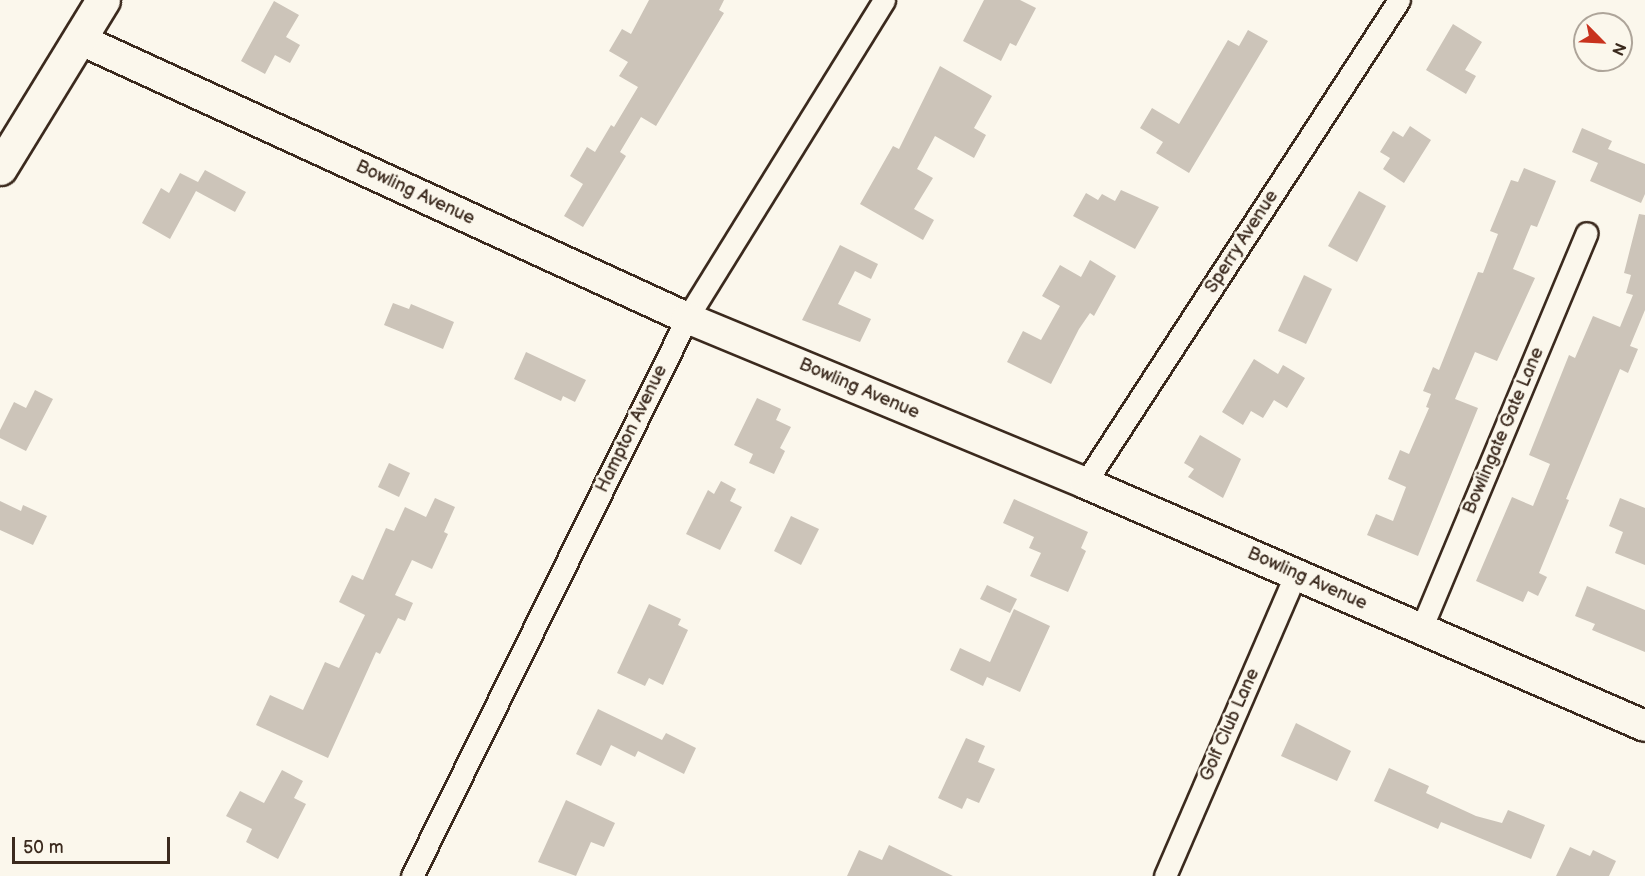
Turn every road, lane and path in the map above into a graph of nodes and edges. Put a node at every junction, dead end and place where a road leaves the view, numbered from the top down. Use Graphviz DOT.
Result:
graph roads {
  1 [pos="103,0"];
  2 [pos="884,0"];
  3 [pos="1399,0"];
  4 [pos="79,39"];
  5 [pos="0,168"];
  6 [pos="1587,233"];
  7 [pos="687,318"];
  8 [pos="1084,483"];
  9 [pos="1296,574"];
  10 [pos="1421,629"];
  11 [pos="1645,726"];
  12 [pos="412,876"];
  13 [pos="1165,876"];
  1 -- 4 [label="main road"];
  2 -- 7 [label="street, Hampton Avenue"];
  3 -- 8 [label="street, Sperry Avenue"];
  4 -- 5 [label="main road"];
  4 -- 7 [label="street, Bowling Avenue"];
  6 -- 10 [label="street, Bowlingate Gate Lane"];
  7 -- 8 [label="street, Bowling Avenue"];
  7 -- 12 [label="street, Hampton Avenue"];
  8 -- 9 [label="street, Bowling Avenue"];
  9 -- 10 [label="street, Bowling Avenue"];
  9 -- 13 [label="street, Golf Club Lane"];
  10 -- 11 [label="street, Bowling Avenue"];
}
